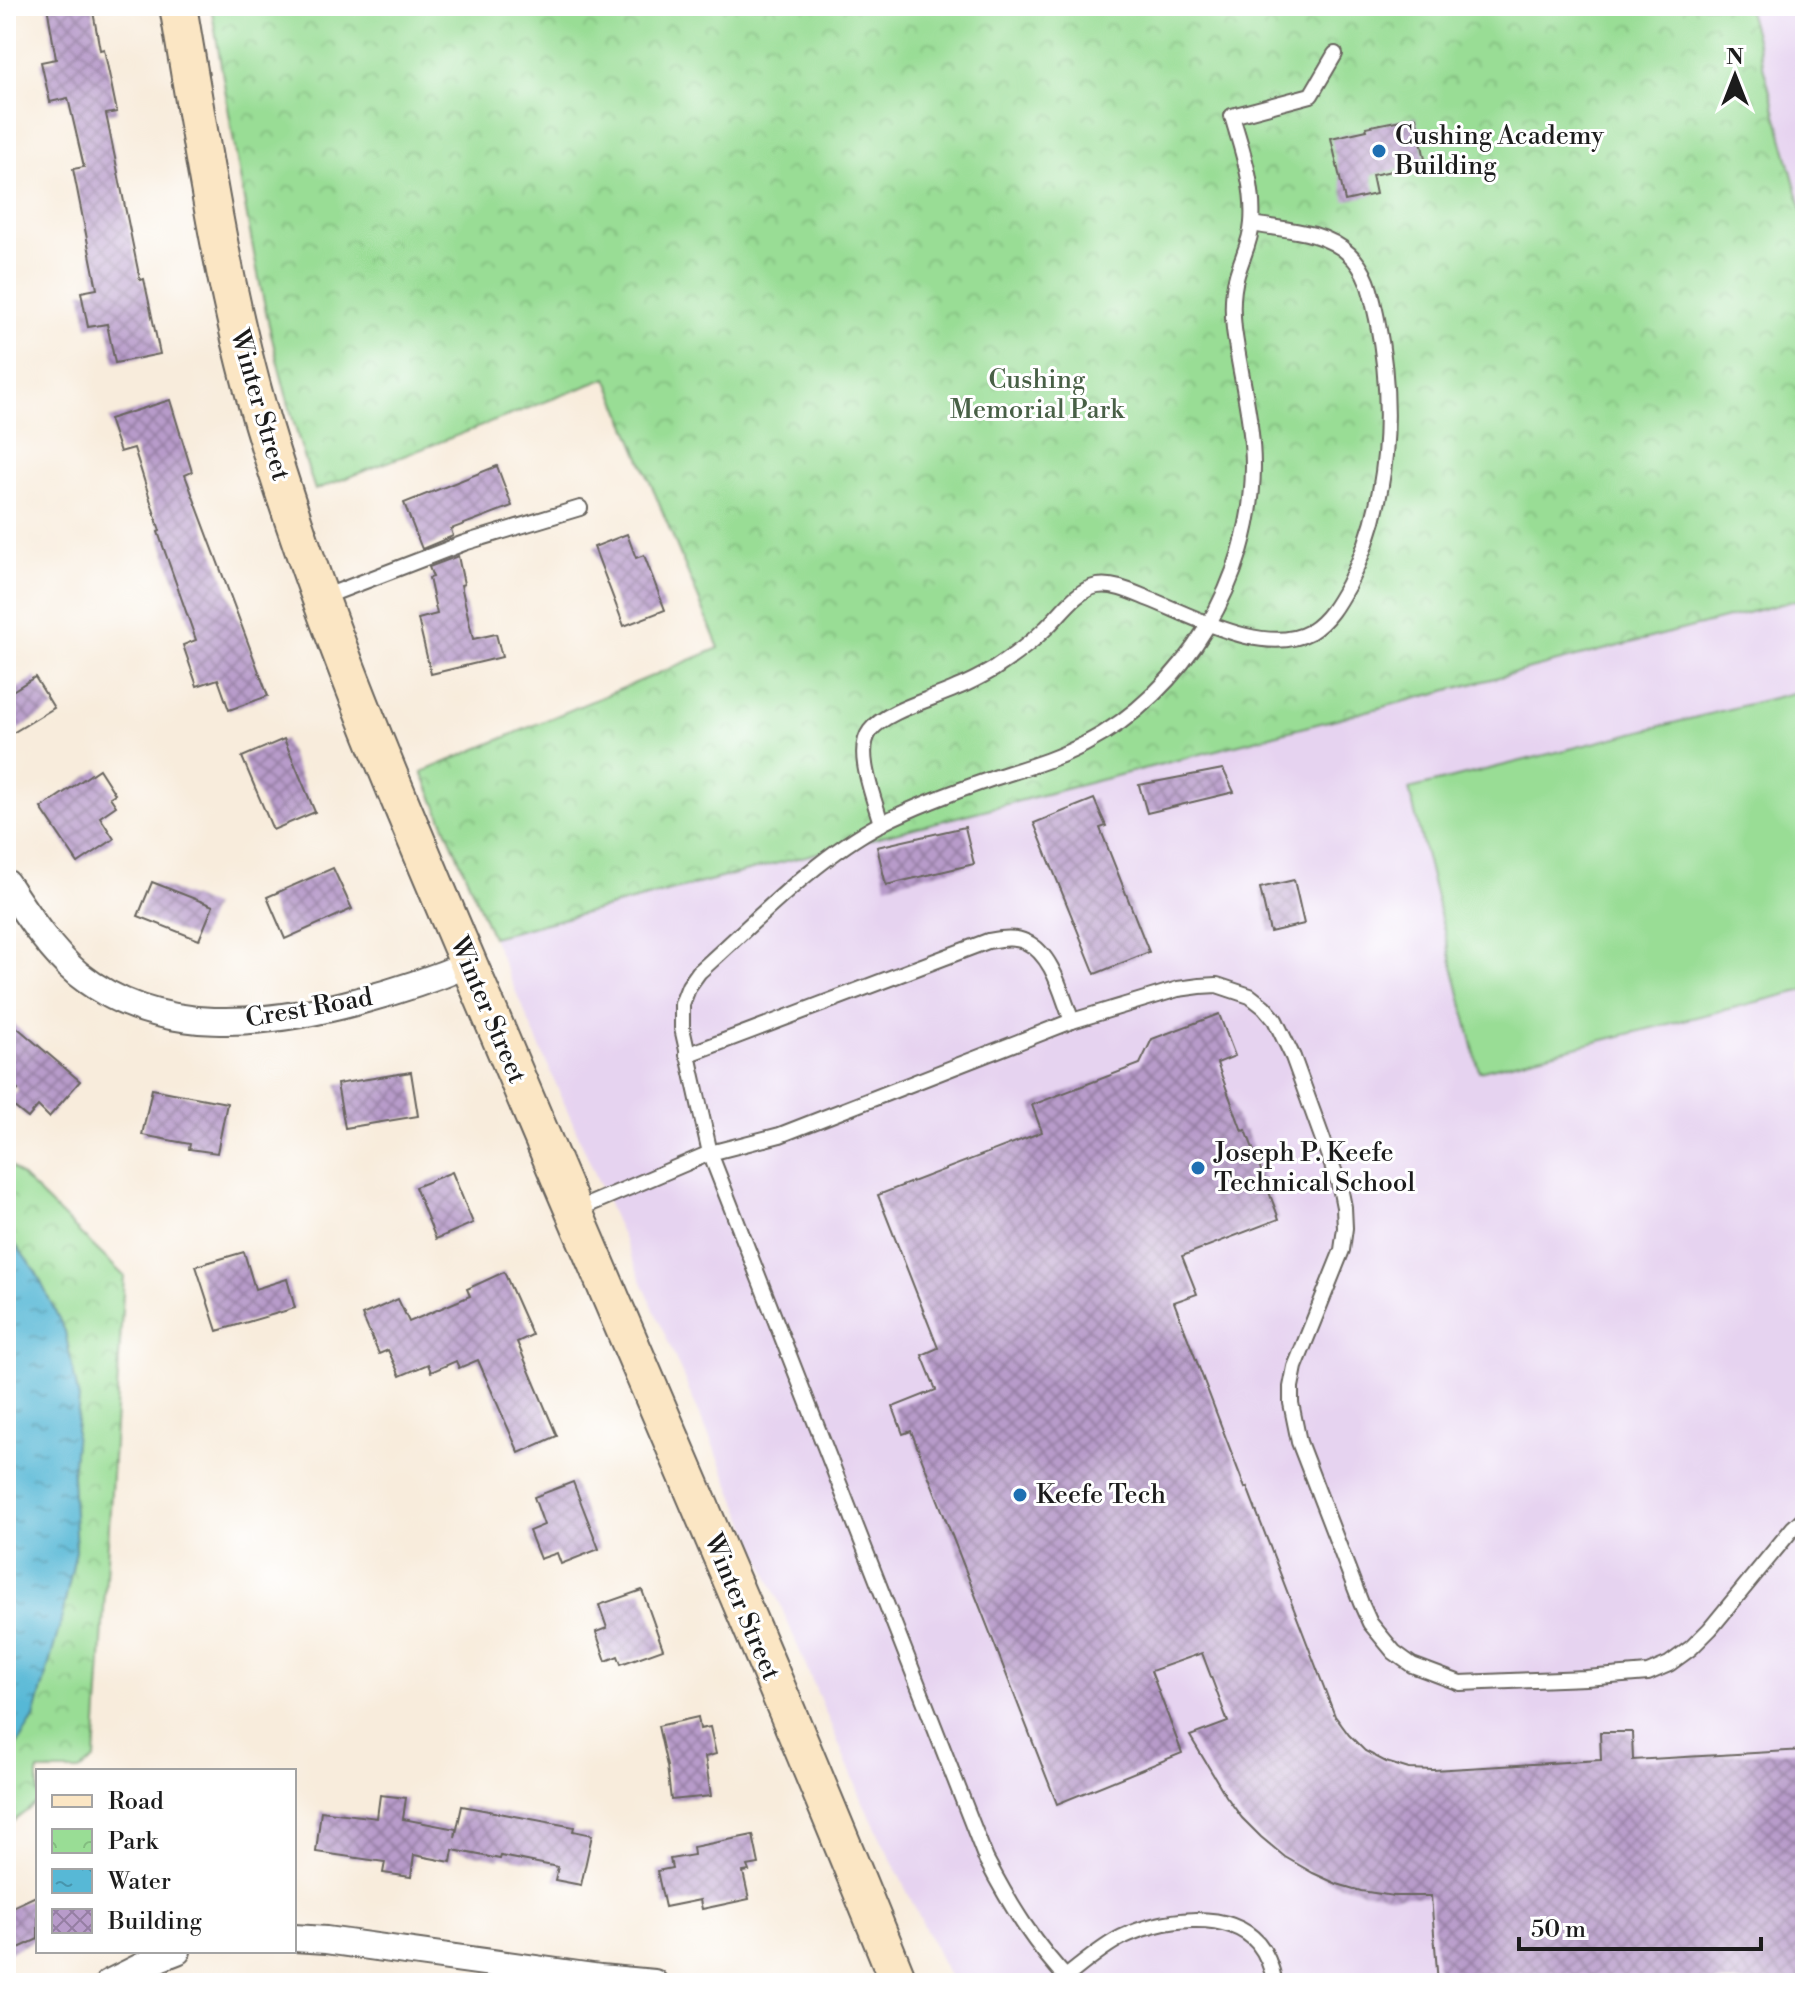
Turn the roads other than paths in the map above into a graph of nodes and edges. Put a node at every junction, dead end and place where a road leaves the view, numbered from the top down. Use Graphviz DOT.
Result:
graph roads {
  1 [pos="178,6"];
  2 [pos="1335,54"];
  3 [pos="1252,224"];
  4 [pos="580,508"];
  5 [pos="321,599"];
  6 [pos="1210,623"];
  7 [pos="881,824"];
  8 [pos="6,883"];
  9 [pos="469,964"];
  10 [pos="1072,1021"];
  11 [pos="687,1055"];
  12 [pos="710,1153"];
  13 [pos="573,1211"];
  14 [pos="1805,1517"];
  15 [pos="296,1938"];
  16 [pos="172,1953"];
  17 [pos="1068,1980"];
  18 [pos="891,1981"];
  19 [pos="109,1983"];
  20 [pos="654,1983"];
  21 [pos="1275,1983"];
  1 -- 5 [label="main road, Winter Street"];
  2 -- 3 [label="lane"];
  3 -- 6 [label="lane"];
  3 -- 6 [label="lane"];
  4 -- 5 [label="lane"];
  5 -- 9 [label="main road, Winter Street"];
  6 -- 7 [label="lane"];
  6 -- 7 [label="lane"];
  7 -- 11 [label="lane"];
  8 -- 9 [label="street, Crest Road"];
  9 -- 13 [label="main road, Winter Street"];
  10 -- 11 [label="lane"];
  10 -- 12 [label="lane"];
  10 -- 14 [label="lane"];
  11 -- 12 [label="lane"];
  12 -- 13 [label="lane"];
  12 -- 17 [label="lane"];
  13 -- 18 [label="main road, Winter Street"];
  15 -- 20 [label="street"];
  16 -- 19 [label="street"];
  17 -- 21 [label="lane"];
}
